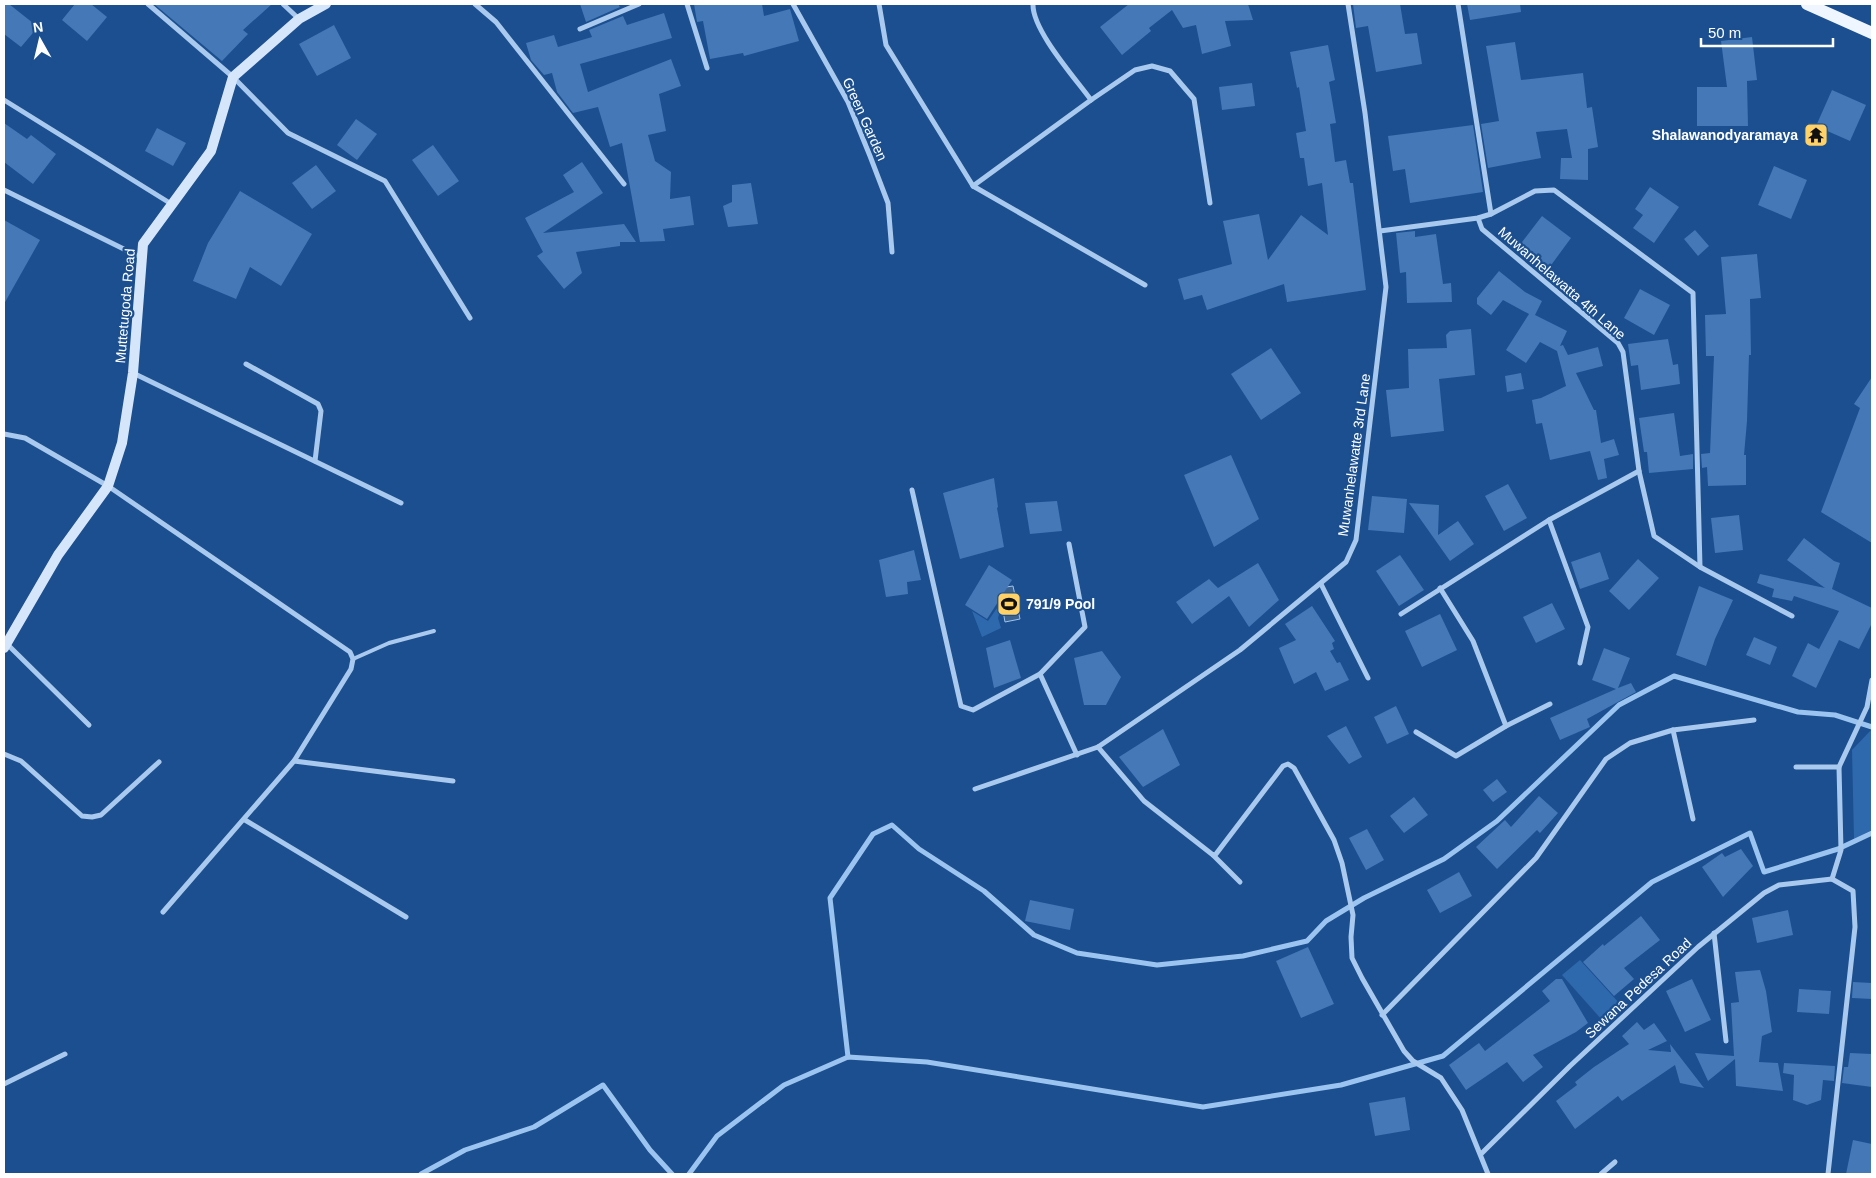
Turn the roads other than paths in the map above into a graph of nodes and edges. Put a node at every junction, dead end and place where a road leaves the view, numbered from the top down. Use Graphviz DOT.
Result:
graph roads {
  1 [pos="148,4"];
  2 [pos="283,4"];
  3 [pos="326,4"];
  4 [pos="475,4"];
  5 [pos="639,4"];
  6 [pos="687,4"];
  7 [pos="793,4"];
  8 [pos="879,4"];
  9 [pos="1033,4"];
  10 [pos="1348,4"];
  11 [pos="1458,4"];
  12 [pos="1807,4"];
  13 [pos="1824,7"];
  14 [pos="299,19"];
  15 [pos="580,29"];
  16 [pos="1872,33"];
  17 [pos="707,68"];
  18 [pos="233,77"];
  19 [pos="4,100"];
  20 [pos="1091,100"];
  21 [pos="624,184"];
  22 [pos="973,186"];
  23 [pos="4,190"];
  24 [pos="1210,203"];
  25 [pos="173,205"];
  26 [pos="1491,214"];
  27 [pos="1478,218"];
  28 [pos="1380,231"];
  29 [pos="892,252"];
  30 [pos="142,258"];
  31 [pos="1145,285"];
  32 [pos="470,318"];
  33 [pos="246,364"];
  34 [pos="133,373"];
  35 [pos="4,434"];
  36 [pos="315,461"];
  37 [pos="1639,471"];
  38 [pos="108,486"];
  39 [pos="912,490"];
  40 [pos="401,503"];
  41 [pos="1549,520"];
  42 [pos="1070,544"];
  43 [pos="1700,567"];
  44 [pos="1321,584"];
  45 [pos="1440,588"];
  46 [pos="1401,614"];
  47 [pos="1792,616"];
  48 [pos="434,631"];
  49 [pos="5,645"];
  50 [pos="353,659"];
  51 [pos="1580,663"];
  52 [pos="1040,674"];
  53 [pos="1368,678"];
  54 [pos="1872,680"];
  55 [pos="1550,704"];
  56 [pos="1754,720"];
  57 [pos="89,725"];
  58 [pos="1506,726"];
  59 [pos="1673,730"];
  60 [pos="1416,732"];
  61 [pos="1098,747"];
  62 [pos="4,754"];
  63 [pos="1077,755"];
  64 [pos="294,761"];
  65 [pos="160,762"];
  66 [pos="1796,767"];
  67 [pos="1839,767"];
  68 [pos="453,781"];
  69 [pos="975,789"];
  70 [pos="245,820"];
  71 [pos="1692,820"];
  72 [pos="1213,855"];
  73 [pos="1832,879"];
  74 [pos="1240,882"];
  75 [pos="163,912"];
  76 [pos="406,917"];
  77 [pos="1714,933"];
  78 [pos="1382,1015"];
  79 [pos="1726,1041"];
  80 [pos="66,1054"];
  81 [pos="4,1084"];
  82 [pos="1481,1154"];
  83 [pos="1615,1162"];
  84 [pos="1488,1174"];
  85 [pos="1601,1174"];
  86 [pos="1828,1174"];
  1 -- 18 [label="street"];
  2 -- 14 [label="street"];
  3 -- 14 [label="street"];
  4 -- 21 [label="street"];
  5 -- 15 [label="street"];
  6 -- 17 [label="street"];
  7 -- 29 [label="street, Green Garden"];
  8 -- 22 [label="street"];
  9 -- 20 [label="street"];
  10 -- 28 [label="street, Muwanhelawatte 3rd Lane"];
  11 -- 26 [label="street, Muwanhelawatta 4th Lane"];
  12 -- 13 [label="main road"];
  13 -- 16 [label="main road"];
  14 -- 18 [label="street"];
  18 -- 25 [label="street, Muttetugoda Road"];
  18 -- 32 [label="street"];
  19 -- 25 [label="street"];
  20 -- 22 [label="street"];
  20 -- 24 [label="street"];
  22 -- 31 [label="street"];
  23 -- 30 [label="street"];
  25 -- 30 [label="street, Muttetugoda Road"];
  26 -- 27 [label="street"];
  26 -- 43 [label="street"];
  27 -- 28 [label="street"];
  27 -- 37 [label="street, Muwanhelawatta 4th Lane"];
  28 -- 44 [label="street, Muwanhelawatte 3rd Lane"];
  30 -- 34 [label="street, Muttetugoda Road"];
  33 -- 36 [label="street"];
  34 -- 36 [label="street"];
  34 -- 38 [label="street, Muttetugoda Road"];
  35 -- 38 [label="street"];
  36 -- 40 [label="street"];
  37 -- 41 [label="street"];
  37 -- 43 [label="street, Muwanhelawatta 4th Lane"];
  38 -- 49 [label="street, Muttetugoda Road"];
  38 -- 50 [label="street"];
  39 -- 52 [label="street"];
  41 -- 45 [label="street"];
  41 -- 51 [label="street"];
  42 -- 52 [label="street"];
  43 -- 47 [label="street, Muwanhelawatta 4th Lane"];
  44 -- 53 [label="street"];
  44 -- 61 [label="street, Muwanhelawatte 3rd Lane"];
  45 -- 46 [label="street"];
  45 -- 58 [label="street"];
  48 -- 50 [label="lane"];
  49 -- 57 [label="street"];
  50 -- 64 [label="street"];
  52 -- 63 [label="street"];
  54 -- 67 [label="street"];
  55 -- 58 [label="street"];
  56 -- 59 [label="street"];
  58 -- 60 [label="street"];
  59 -- 71 [label="street"];
  59 -- 78 [label="street"];
  61 -- 63 [label="street, Muwanhelawatte 3rd Lane"];
  61 -- 72 [label="street"];
  62 -- 65 [label="street"];
  63 -- 69 [label="street, Muwanhelawatte 3rd Lane"];
  64 -- 68 [label="street"];
  64 -- 70 [label="street"];
  66 -- 67 [label="street"];
  67 -- 73 [label="street"];
  70 -- 75 [label="street"];
  70 -- 76 [label="street"];
  72 -- 74 [label="street"];
  72 -- 78 [label="street"];
  73 -- 77 [label="street, Sewana Pedesa Road"];
  73 -- 86 [label="street"];
  77 -- 79 [label="street"];
  77 -- 82 [label="street, Sewana Pedesa Road"];
  78 -- 82 [label="street"];
  80 -- 81 [label="street"];
  82 -- 84 [label="street"];
  83 -- 85 [label="street"];
}
